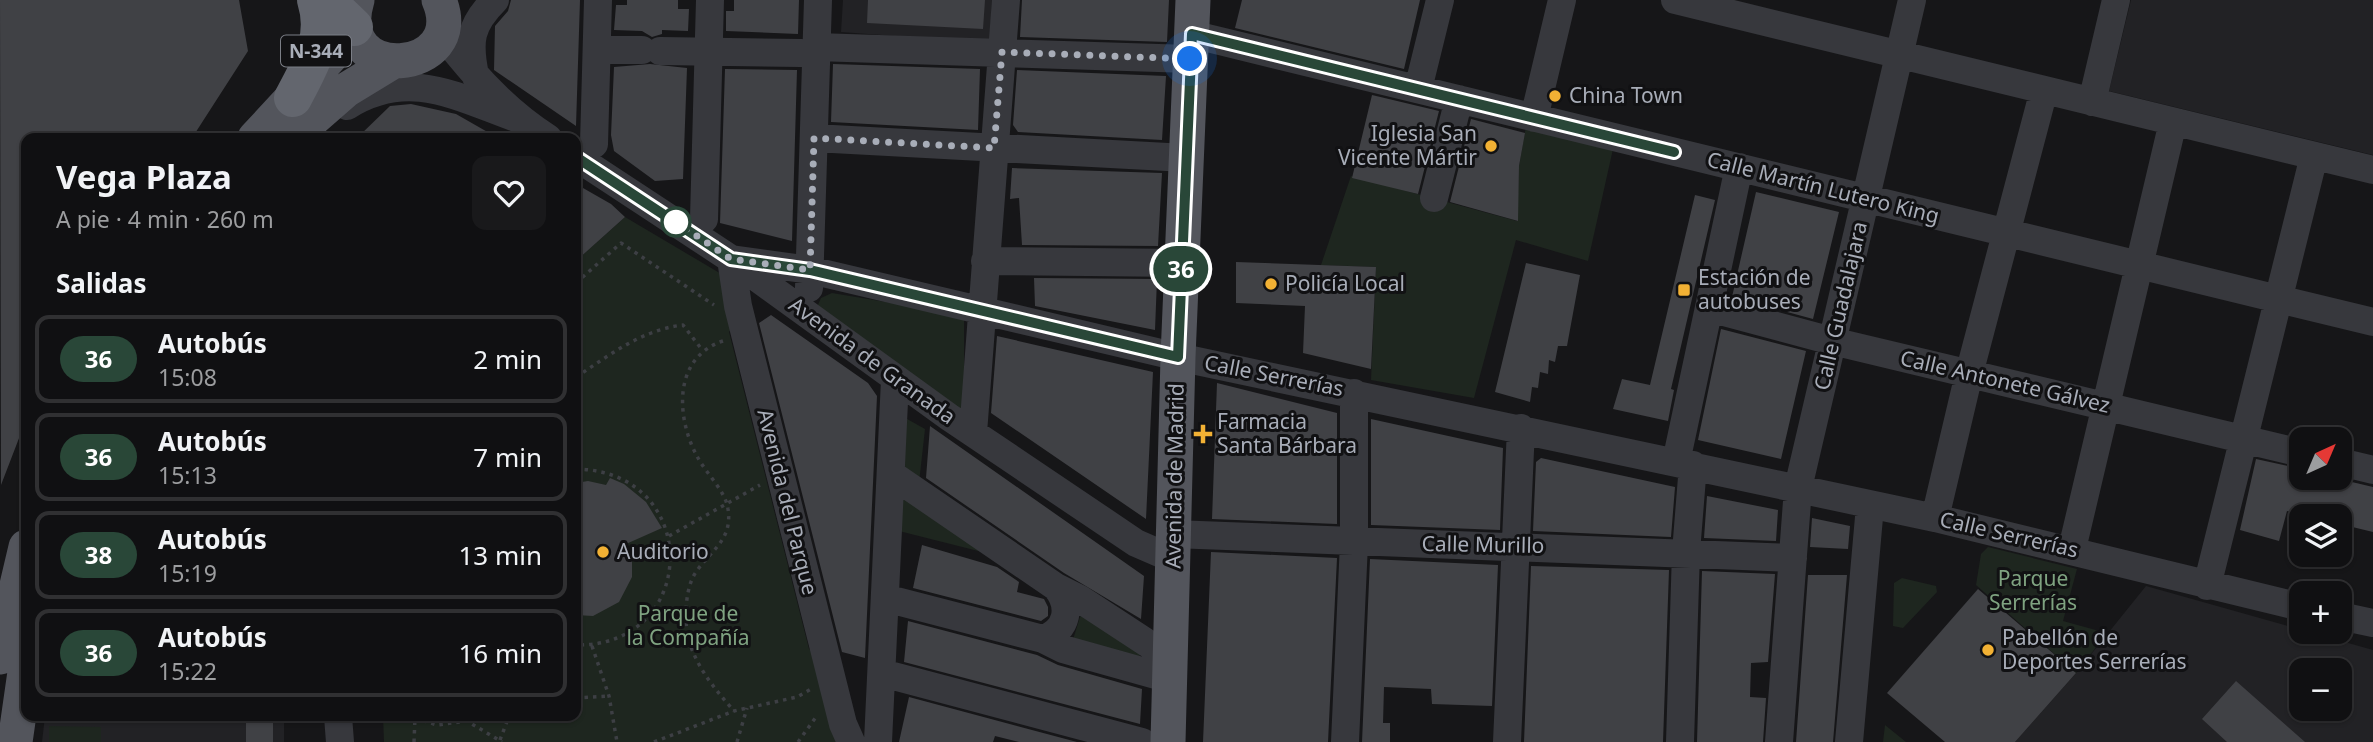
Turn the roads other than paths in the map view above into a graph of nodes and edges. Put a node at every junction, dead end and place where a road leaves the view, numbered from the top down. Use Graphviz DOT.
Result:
graph roads {
  1 [pos="316,0"];
  2 [pos="326,0"];
  3 [pos="495,0"];
  4 [pos="598,0"];
  5 [pos="710,0"];
  6 [pos="818,0"];
  7 [pos="1006,0"];
  8 [pos="1440,0"];
  9 [pos="1562,0"];
  10 [pos="1675,0"];
  11 [pos="1912,0"];
  12 [pos="2116,0"];
  13 [pos="442,10"];
  14 [pos="356,19"];
  15 [pos="1192,31"];
  16 [pos="597,50"];
  17 [pos="809,50"];
  18 [pos="709,51"];
  19 [pos="1002,52"];
  20 [pos="1899,55"];
  21 [pos="401,62"];
  22 [pos="476,78"];
  23 [pos="1418,89"];
  24 [pos="2044,90"];
  25 [pos="1459,99"];
  26 [pos="2092,102"];
  27 [pos="299,118"];
  28 [pos="516,118"];
  29 [pos="1534,118"];
  30 [pos="2173,122"];
  31 [pos="266,133"];
  32 [pos="540,133"];
  33 [pos="814,138"];
  34 [pos="994,148"];
  35 [pos="585,150"];
  36 [pos="2314,156"];
  37 [pos="1186,158"];
  38 [pos="1739,167"];
  39 [pos="2373,170"];
  40 [pos="1434,198"];
  41 [pos="1866,199"];
  42 [pos="704,219"];
  43 [pos="2008,233"];
  44 [pos="731,259"];
  45 [pos="985,261"];
  46 [pos="1182,263"];
  47 [pos="2138,265"];
  48 [pos="810,270"];
  49 [pos="765,284"];
  50 [pos="2278,299"];
  51 [pos="1709,308"];
  52 [pos="981,311"];
  53 [pos="811,318"];
  54 [pos="2373,322"];
  55 [pos="1832,341"];
  56 [pos="1178,357"];
  57 [pos="1969,374"];
  58 [pos="895,380"];
  59 [pos="1354,393"];
  60 [pos="2104,406"];
  61 [pos="1521,428"];
  62 [pos="973,433"];
  63 [pos="2243,439"];
  64 [pos="2289,450"];
  65 [pos="1684,463"];
  66 [pos="2352,465"];
  67 [pos="2373,470"];
  68 [pos="891,474"];
  69 [pos="1798,488"];
  70 [pos="1870,506"];
  71 [pos="1935,518"];
  72 [pos="1354,542"];
  73 [pos="1515,546"];
  74 [pos="1173,547"];
  75 [pos="2072,549"];
  76 [pos="1686,552"];
  77 [pos="1793,558"];
  78 [pos="21,568"];
  79 [pos="2207,586"];
  80 [pos="1056,587"];
  81 [pos="885,598"];
  82 [pos="2289,604"];
  83 [pos="2352,619"];
  84 [pos="2373,623"];
  85 [pos="1043,639"];
  86 [pos="0,657"];
  87 [pos="1170,668"];
  88 [pos="882,673"];
  89 [pos="21,700"];
  90 [pos="338,721"];
  91 [pos="15,742"];
  92 [pos="340,742"];
  93 [pos="851,742"];
  94 [pos="878,742"];
  95 [pos="1142,742"];
  96 [pos="1168,742"];
  97 [pos="1345,742"];
  98 [pos="1507,742"];
  99 [pos="1680,742"];
  100 [pos="1779,742"];
  101 [pos="1849,742"];
  1 -- 27 [label="highway, N-344"];
  2 -- 14 [label="highway"];
  3 -- 22 [label="street"];
  4 -- 16 [label="street"];
  5 -- 18 [label="street"];
  6 -- 17 [label="street"];
  7 -- 19 [label="street"];
  8 -- 23 [label="street"];
  9 -- 29 [label="street"];
  10 -- 20 [label="street"];
  11 -- 20 [label="street, Calle Guadalajara"];
  12 -- 26 [label="street"];
  13 -- 21 [label="main road"];
  13 -- 22 [label="street"];
  14 -- 21 [label="main road"];
  14 -- 27 [label="main road"];
  15 -- 19 [label="street, Calle Martín Lutero King"];
  15 -- 23 [label="street, Calle Martín Lutero King"];
  15 -- 37 [label="main road, Avenida de Madrid"];
  16 -- 18 [label="street, Calle Martín Lutero King"];
  16 -- 35 [label="street"];
  17 -- 18 [label="street, Calle Martín Lutero King"];
  17 -- 19 [label="street, Calle Martín Lutero King"];
  17 -- 33 [label="street"];
  18 -- 42 [label="street"];
  19 -- 34 [label="street"];
  20 -- 24 [label="street"];
  20 -- 41 [label="street, Calle Guadalajara"];
  21 -- 27 [label="main road"];
  21 -- 28 [label="street"];
  22 -- 28 [label="street"];
  23 -- 25 [label="street, Calle Martín Lutero King"];
  24 -- 26 [label="street"];
  24 -- 43 [label="street"];
  25 -- 29 [label="street, Calle Martín Lutero King"];
  25 -- 40 [label="street"];
  26 -- 30 [label="street"];
  27 -- 28 [label="street"];
  27 -- 31 [label="main road"];
  28 -- 32 [label="street"];
  29 -- 38 [label="street, Calle Martín Lutero King"];
  30 -- 36 [label="street"];
  30 -- 47 [label="street"];
  33 -- 34 [label="street"];
  33 -- 48 [label="street"];
  34 -- 37 [label="street"];
  34 -- 45 [label="street"];
  35 -- 44 [label="street, Avenida de Granada"];
  36 -- 39 [label="street"];
  36 -- 50 [label="street"];
  37 -- 46 [label="main road, Avenida de Madrid"];
  38 -- 41 [label="street, Calle Martín Lutero King"];
  38 -- 51 [label="street"];
  41 -- 43 [label="street, Calle Martín Lutero King"];
  41 -- 55 [label="street, Calle Guadalajara"];
  43 -- 47 [label="street, Calle Martín Lutero King"];
  43 -- 57 [label="street"];
  44 -- 48 [label="street, Calle Serrerías"];
  44 -- 49 [label="street, Avenida de Granada"];
  44 -- 93 [label="street, Avenida del Parque"];
  45 -- 46 [label="street"];
  45 -- 52 [label="street"];
  46 -- 56 [label="main road, Avenida de Madrid"];
  47 -- 50 [label="street, Calle Martín Lutero King"];
  47 -- 60 [label="street"];
  48 -- 49 [label="street"];
  48 -- 52 [label="street, Calle Serrerías"];
  48 -- 53 [label="street"];
  49 -- 53 [label="street, Avenida de Granada"];
  50 -- 54 [label="street, Calle Martín Lutero King"];
  50 -- 63 [label="street"];
  51 -- 55 [label="street, Calle Antonete Gálvez"];
  51 -- 65 [label="street"];
  52 -- 56 [label="street, Calle Serrerías"];
  52 -- 62 [label="street"];
  53 -- 58 [label="street, Avenida de Granada"];
  55 -- 57 [label="street, Calle Antonete Gálvez"];
  55 -- 69 [label="street, Calle Guadalajara"];
  56 -- 59 [label="street, Calle Serrerías"];
  56 -- 74 [label="main road, Avenida de Madrid"];
  57 -- 60 [label="street, Calle Antonete Gálvez"];
  57 -- 71 [label="street"];
  58 -- 62 [label="street, Avenida de Granada"];
  58 -- 68 [label="street"];
  59 -- 61 [label="street, Calle Serrerías"];
  59 -- 72 [label="street"];
  60 -- 63 [label="street, Calle Antonete Gálvez"];
  60 -- 75 [label="street"];
  61 -- 65 [label="street, Calle Serrerías"];
  61 -- 73 [label="street"];
  62 -- 74 [label="street, Avenida de Granada"];
  63 -- 64 [label="street, Calle Antonete Gálvez"];
  63 -- 79 [label="street"];
  65 -- 69 [label="street, Calle Serrerías"];
  65 -- 76 [label="street"];
  66 -- 67 [label="street"];
  68 -- 80 [label="street"];
  68 -- 81 [label="street"];
  69 -- 70 [label="street, Calle Serrerías"];
  69 -- 77 [label="street, Calle Guadalajara"];
  70 -- 71 [label="street, Calle Serrerías"];
  70 -- 101 [label="street"];
  71 -- 75 [label="street, Calle Serrerías"];
  72 -- 73 [label="street, Calle Murillo"];
  72 -- 74 [label="street, Calle Murillo"];
  72 -- 97 [label="street"];
  73 -- 76 [label="street, Calle Murillo"];
  73 -- 98 [label="street"];
  74 -- 87 [label="main road, Avenida de Madrid"];
  75 -- 79 [label="street, Calle Serrerías"];
  76 -- 77 [label="street, Calle Murillo"];
  76 -- 99 [label="street"];
  77 -- 100 [label="street, Calle Guadalajara"];
  78 -- 86 [label="main road"];
  79 -- 82 [label="street, Calle Serrerías"];
  80 -- 85 [label="street"];
  80 -- 87 [label="street"];
  81 -- 85 [label="street"];
  81 -- 88 [label="street"];
  83 -- 84 [label="street"];
  85 -- 87 [label="street"];
  87 -- 96 [label="main road, Avenida de Madrid"];
  88 -- 94 [label="street"];
  88 -- 95 [label="street"];
  89 -- 91 [label="main road"];
  90 -- 92 [label="street"];
}
